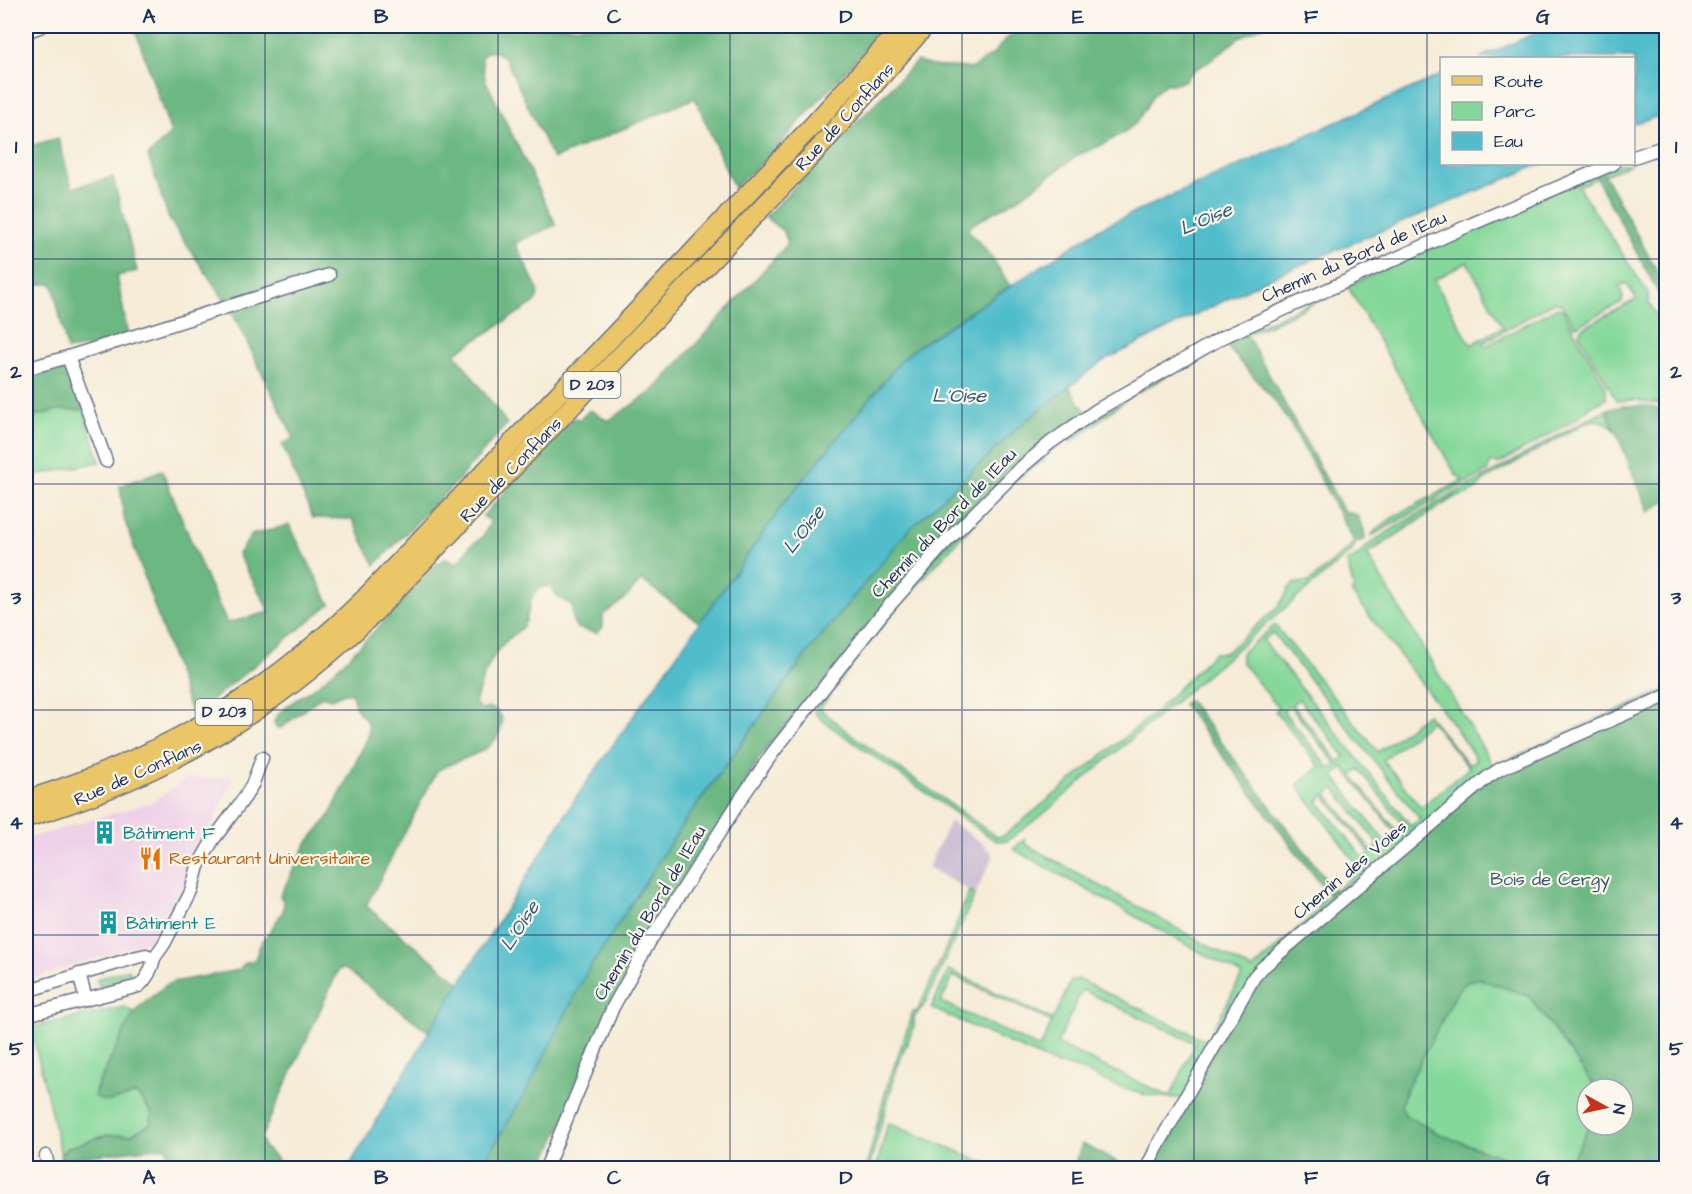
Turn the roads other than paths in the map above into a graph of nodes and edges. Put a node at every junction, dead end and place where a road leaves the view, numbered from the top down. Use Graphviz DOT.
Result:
graph roads {
  1 [pos="42,26"];
  2 [pos="903,26"];
  3 [pos="925,26"];
  4 [pos="26,32"];
  5 [pos="1666,146"];
  6 [pos="1635,157"];
  7 [pos="1611,165"];
  8 [pos="329,275"];
  9 [pos="68,357"];
  10 [pos="26,369"];
  11 [pos="106,461"];
  12 [pos="1666,696"];
  13 [pos="262,758"];
  14 [pos="26,800"];
  15 [pos="26,818"];
  16 [pos="154,958"];
  17 [pos="79,974"];
  18 [pos="26,991"];
  19 [pos="86,1000"];
  20 [pos="26,1015"];
  21 [pos="546,1168"];
  22 [pos="1147,1168"];
  1 -- 4 [label="street"];
  2 -- 14 [label="main road, Rue de Conflans / D 203"];
  3 -- 15 [label="main road, Rue de Conflans / D 203"];
  5 -- 6 [label="street"];
  7 -- 21 [label="street, Chemin du Bord de l'Eau"];
  8 -- 9 [label="street"];
  9 -- 10 [label="street"];
  9 -- 11 [label="street"];
  12 -- 22 [label="street, Chemin des Voies"];
  13 -- 16 [label="street"];
  16 -- 17 [label="street"];
  16 -- 19 [label="street"];
  17 -- 18 [label="street"];
  17 -- 19 [label="street"];
  19 -- 20 [label="street"];
}
